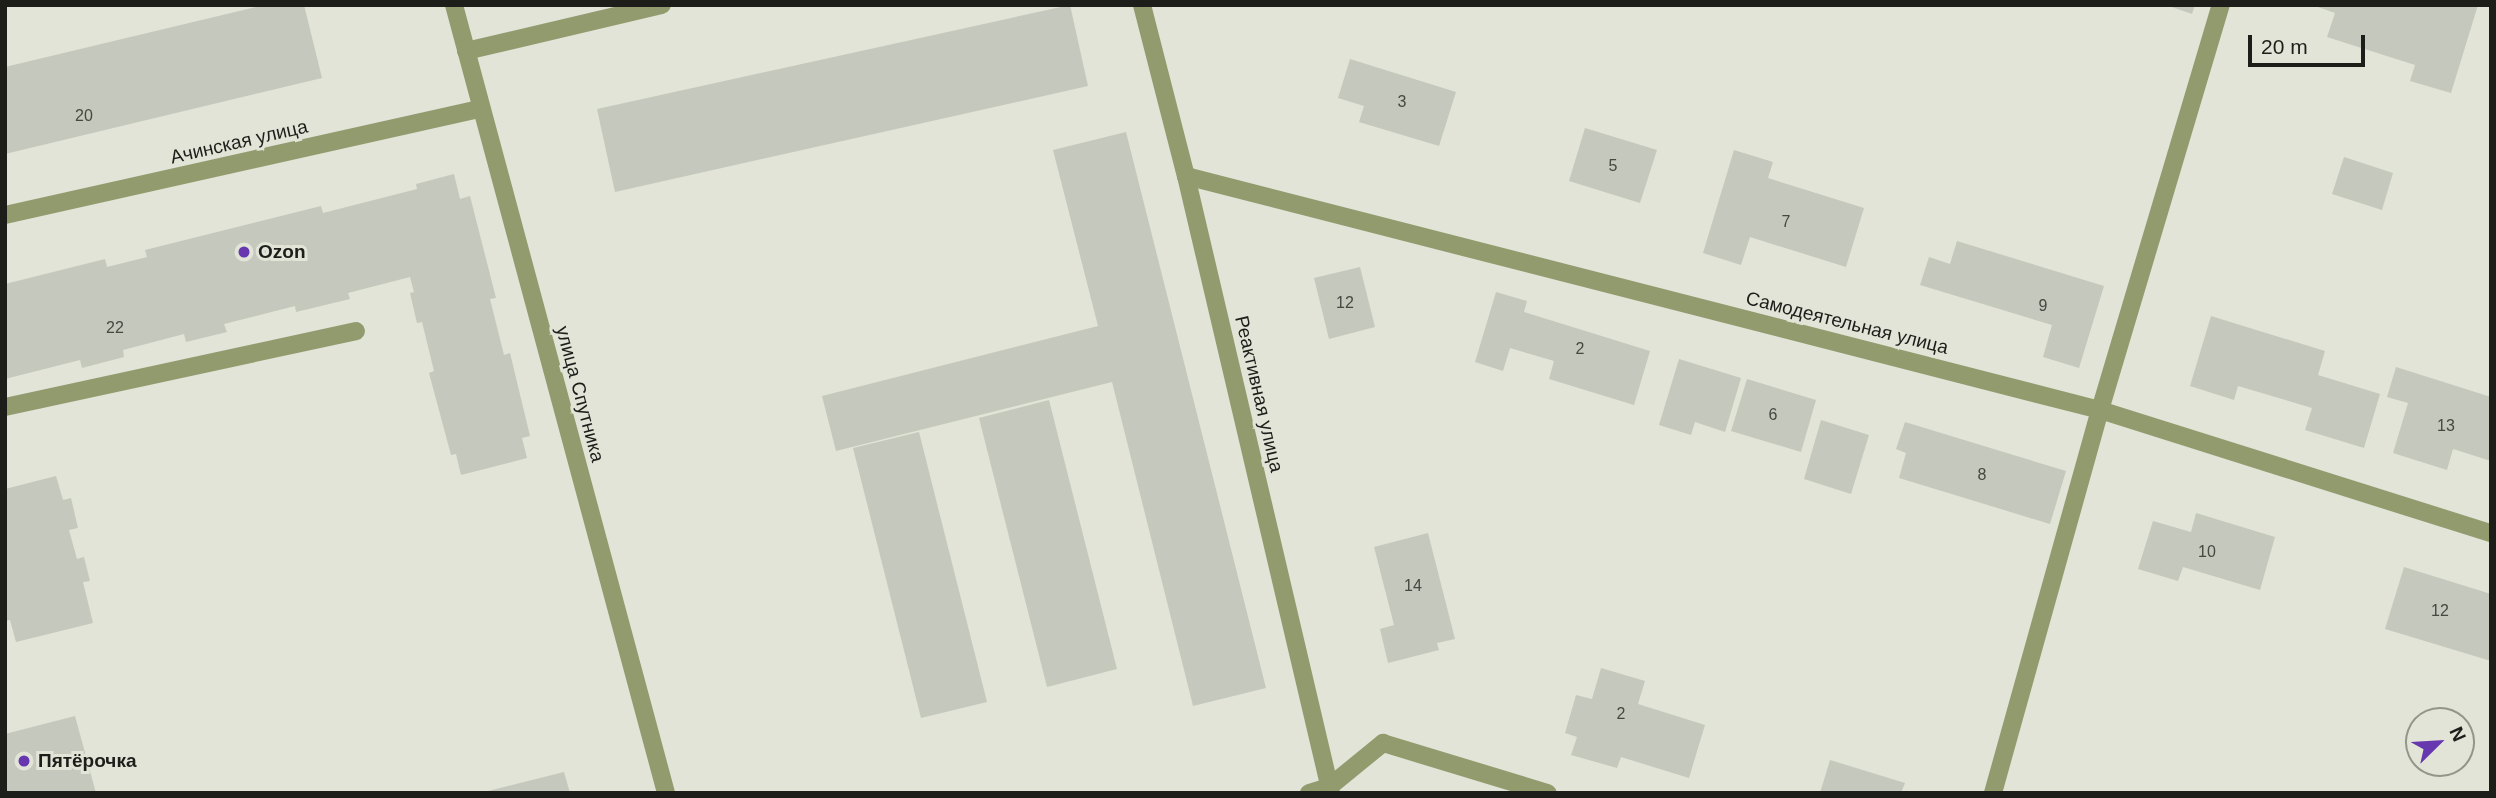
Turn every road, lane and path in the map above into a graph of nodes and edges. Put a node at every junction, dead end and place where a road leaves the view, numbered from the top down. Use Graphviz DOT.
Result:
graph roads {
  1 [pos="454,5"];
  2 [pos="662,5"];
  3 [pos="1142,5"];
  4 [pos="2221,5"];
  5 [pos="466,51"];
  6 [pos="481,109"];
  7 [pos="1186,176"];
  8 [pos="5,215"];
  9 [pos="356,331"];
  10 [pos="5,407"];
  11 [pos="2100,410"];
  12 [pos="2491,533"];
  13 [pos="1330,790"];
  14 [pos="666,793"];
  15 [pos="1309,793"];
  16 [pos="1548,793"];
  17 [pos="1993,793"];
  1 -- 5 [label="street, улица Спутника"];
  2 -- 5 [label="street"];
  3 -- 7 [label="street, Реактивная улица"];
  4 -- 11 [label="street"];
  5 -- 6 [label="street, улица Спутника"];
  6 -- 8 [label="street, Ачинская улица"];
  6 -- 14 [label="street, улица Спутника"];
  7 -- 11 [label="street, Самодеятельная улица"];
  7 -- 13 [label="street, Реактивная улица"];
  9 -- 10 [label="street"];
  11 -- 12 [label="street, Самодеятельная улица"];
  11 -- 17 [label="street"];
  13 -- 15 [label="street"];
  13 -- 16 [label="street"];
}
